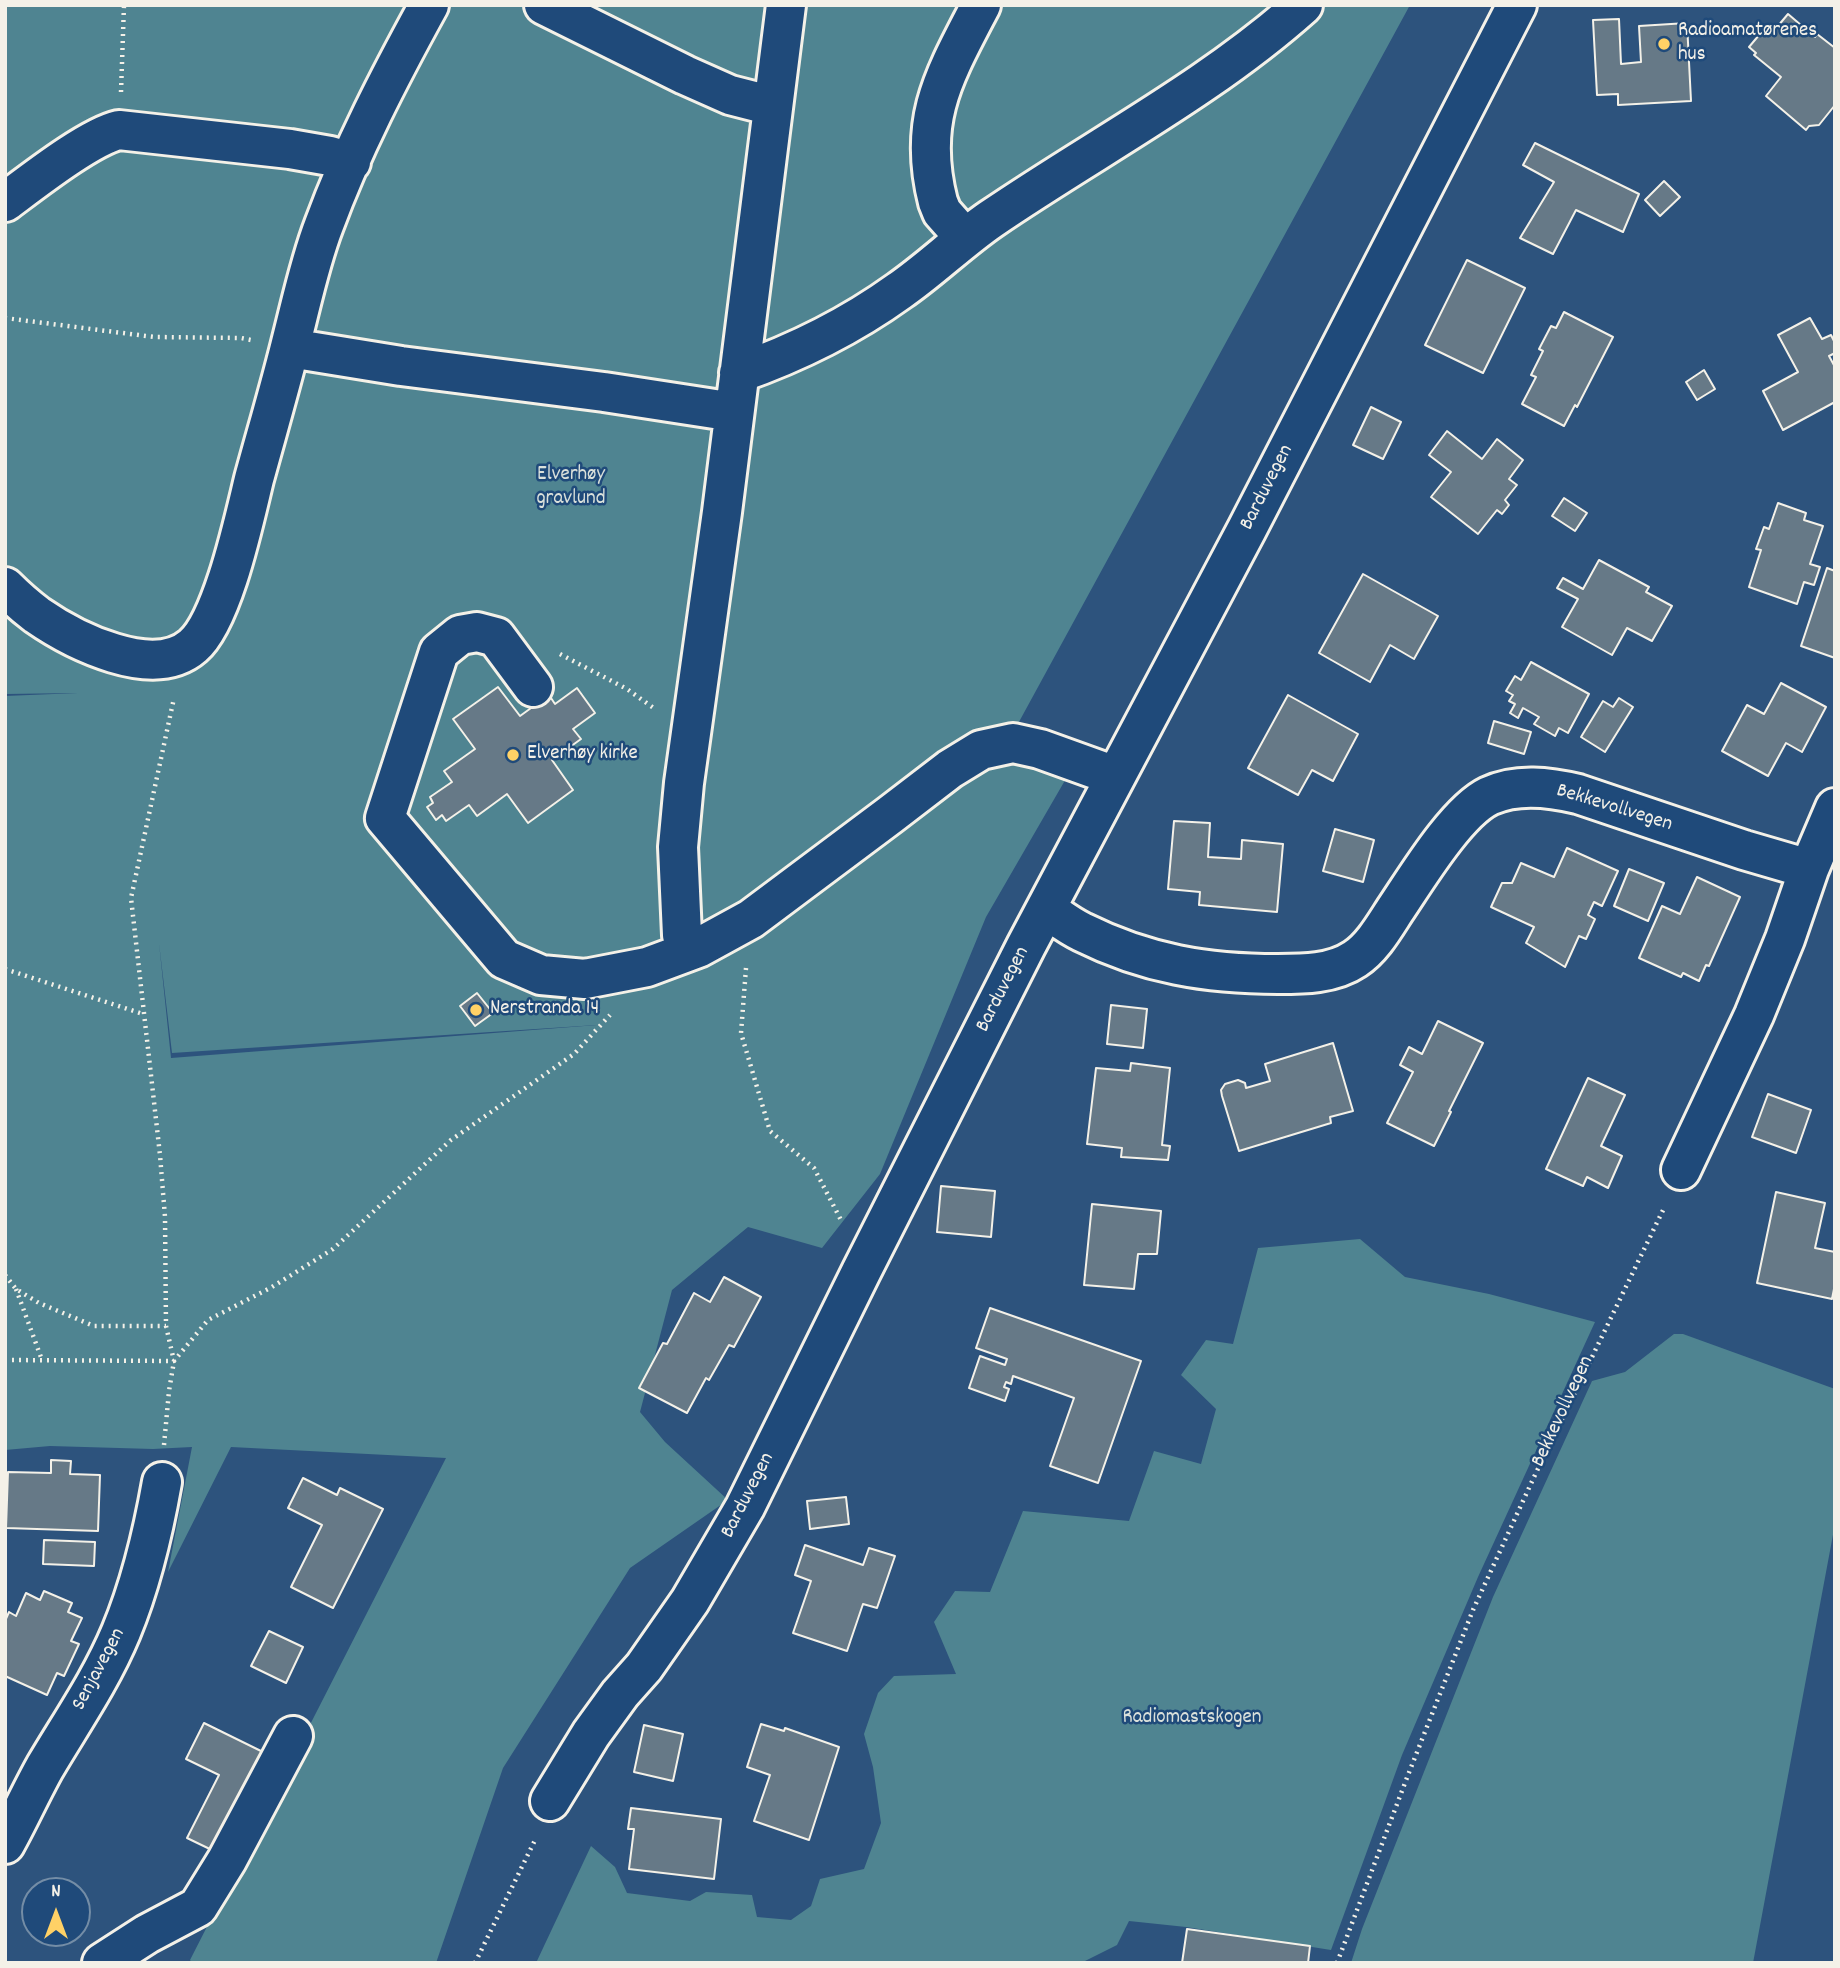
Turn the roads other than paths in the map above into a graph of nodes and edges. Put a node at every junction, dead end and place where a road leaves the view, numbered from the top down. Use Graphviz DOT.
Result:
graph roads {
  1 [pos="429,5"];
  2 [pos="544,5"];
  3 [pos="786,5"];
  4 [pos="981,5"];
  5 [pos="1303,5"];
  6 [pos="1517,5"];
  7 [pos="773,106"];
  8 [pos="351,162"];
  9 [pos="5,202"];
  10 [pos="965,238"];
  11 [pos="290,348"];
  12 [pos="739,373"];
  13 [pos="734,412"];
  14 [pos="5,587"];
  15 [pos="533,687"];
  16 [pos="1115,776"];
  17 [pos="1835,808"];
  18 [pos="1809,869"];
  19 [pos="1046,909"];
  20 [pos="686,952"];
  21 [pos="1681,1170"];
  22 [pos="162,1482"];
  23 [pos="293,1736"];
  24 [pos="550,1801"];
  25 [pos="5,1844"];
  26 [pos="102,1963"];
  1 -- 8 [label="street"];
  2 -- 7 [label="street"];
  3 -- 7 [label="street"];
  4 -- 10 [label="street"];
  5 -- 10 [label="street"];
  6 -- 16 [label="street, Barduvegen"];
  7 -- 12 [label="street"];
  8 -- 9 [label="street"];
  8 -- 11 [label="street"];
  10 -- 12 [label="street"];
  11 -- 13 [label="street"];
  11 -- 14 [label="street"];
  12 -- 13 [label="street"];
  13 -- 20 [label="street"];
  15 -- 20 [label="street"];
  16 -- 19 [label="street, Barduvegen"];
  16 -- 20 [label="street"];
  17 -- 18 [label="street"];
  18 -- 19 [label="street, Bekkevollvegen"];
  18 -- 21 [label="street"];
  19 -- 24 [label="street, Barduvegen"];
  22 -- 25 [label="street, Senjavegen"];
  23 -- 26 [label="street"];
}
